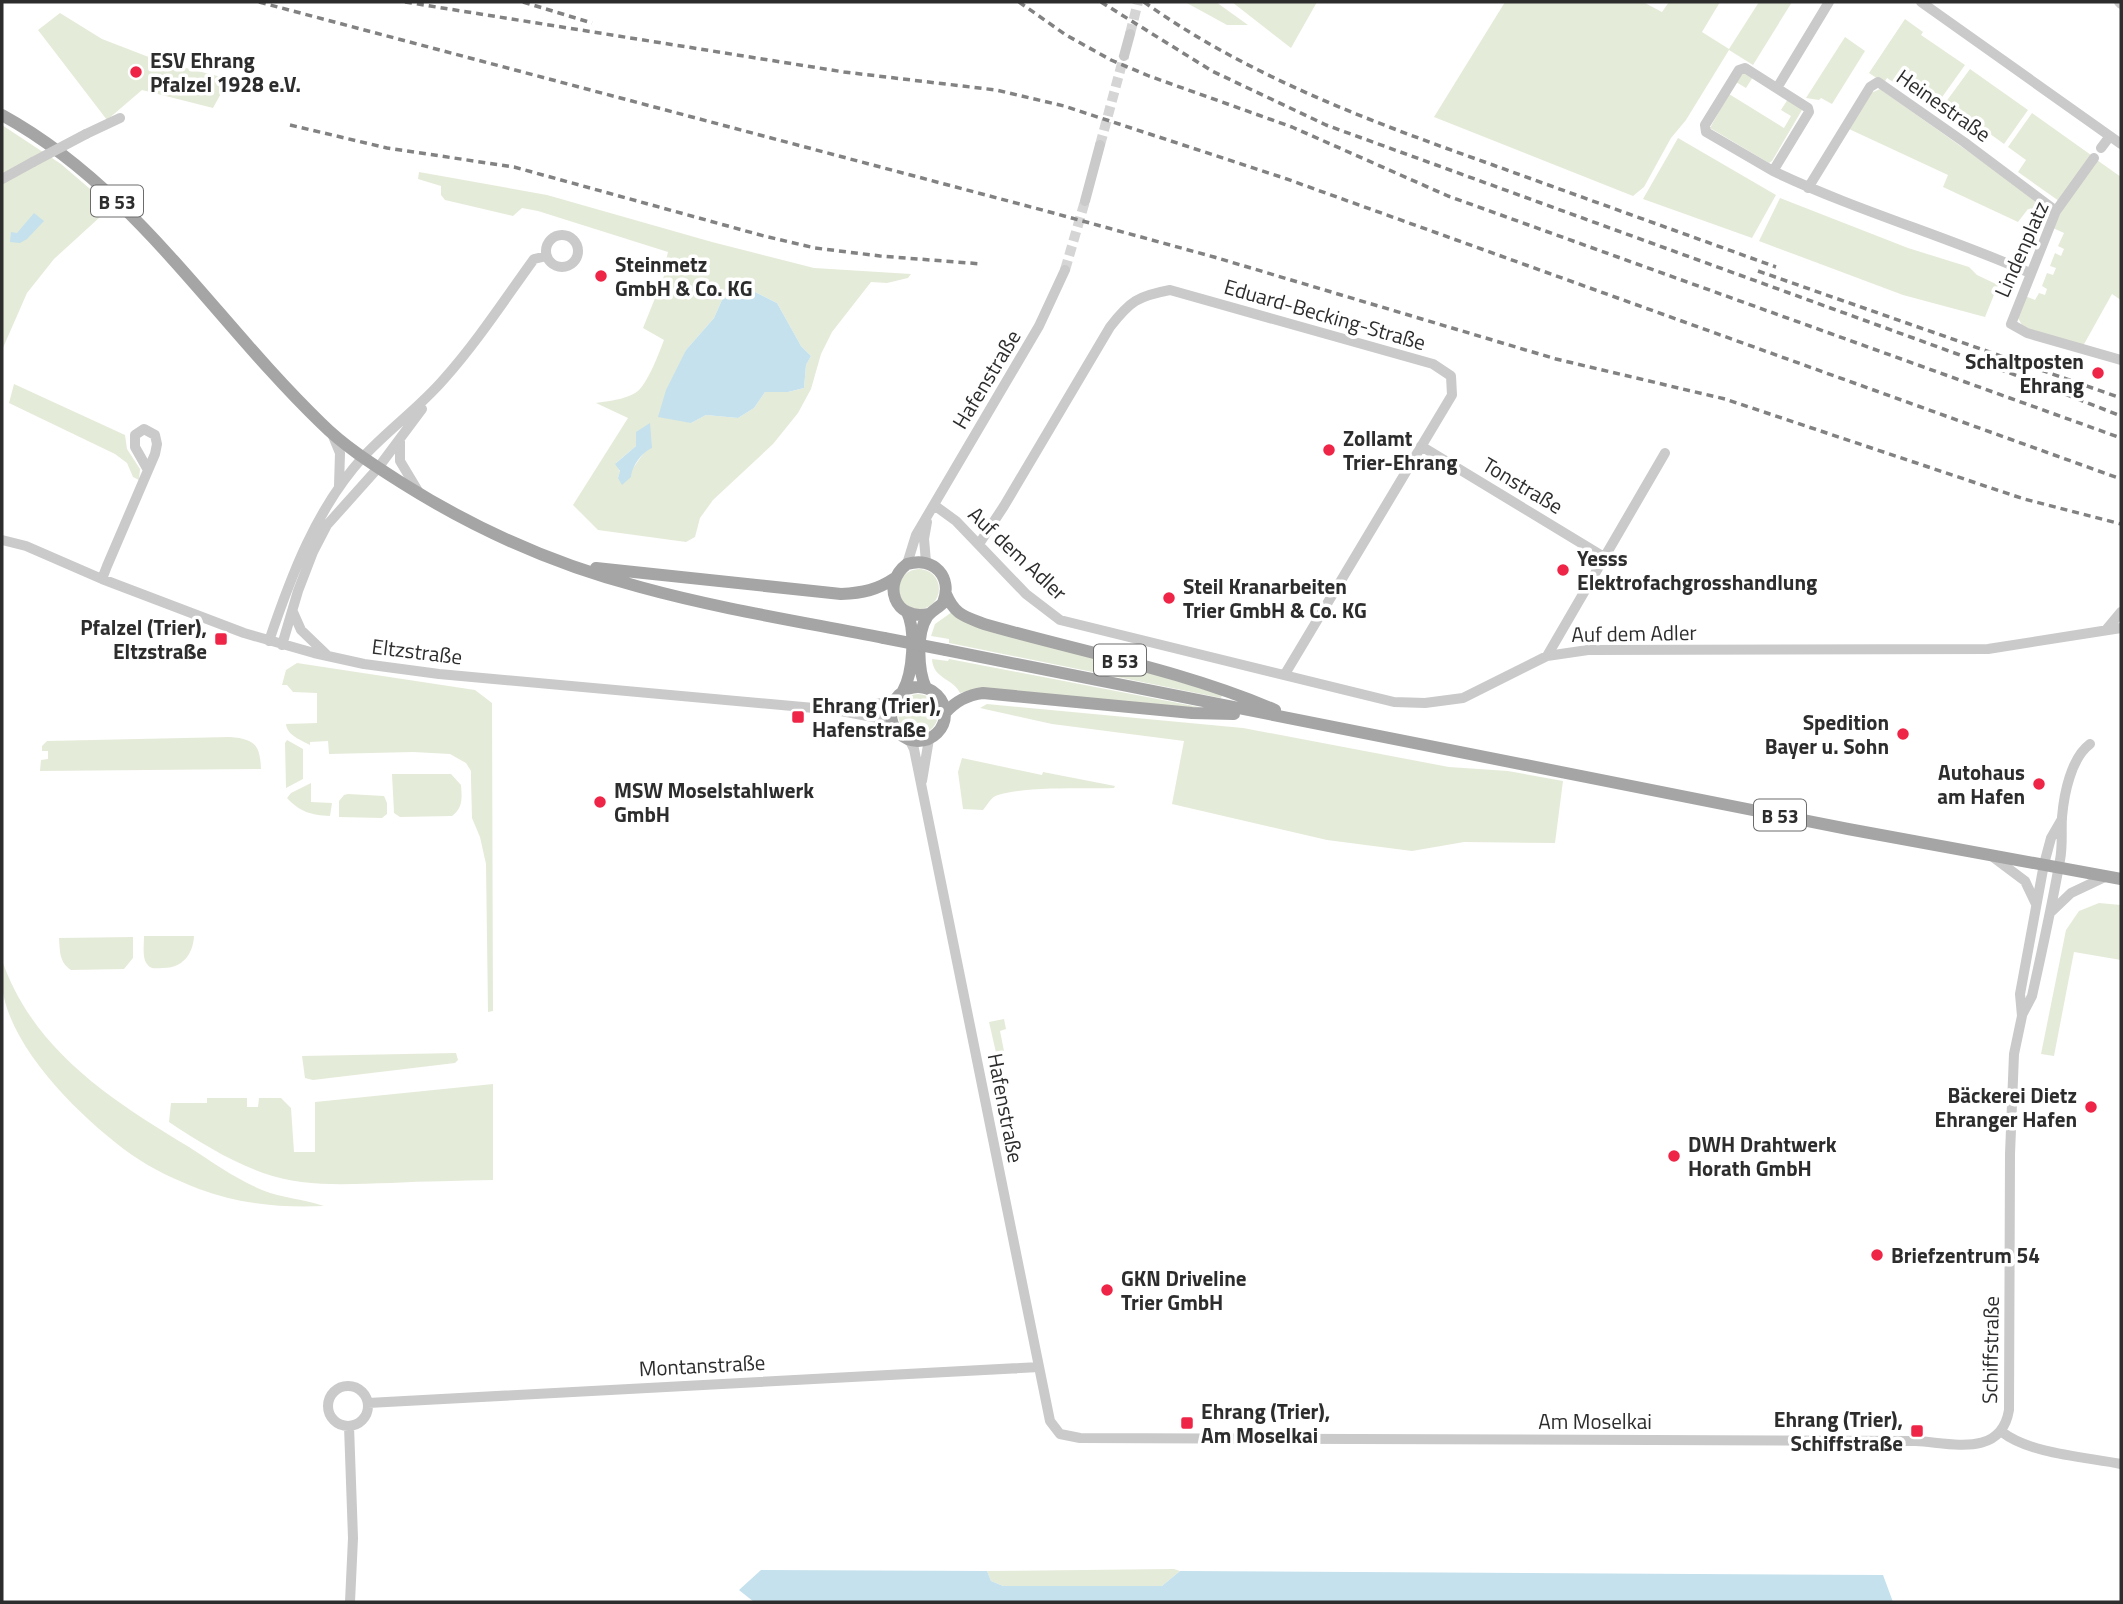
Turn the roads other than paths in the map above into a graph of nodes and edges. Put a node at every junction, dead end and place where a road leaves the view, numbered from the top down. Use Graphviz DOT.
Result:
graph roads {
  1 [pos="1829,2"];
  2 [pos="1921,2"];
  3 [pos="1130,34"];
  4 [pos="1124,56"];
  5 [pos="1777,88"];
  6 [pos="2,115"];
  7 [pos="120,118"];
  8 [pos="2110,136"];
  9 [pos="2121,144"];
  10 [pos="1100,145"];
  11 [pos="2101,148"];
  12 [pos="2094,158"];
  13 [pos="1773,171"];
  14 [pos="2,179"];
  15 [pos="1808,188"];
  16 [pos="1085,201"];
  17 [pos="2056,211"];
  18 [pos="547,256"];
  19 [pos="1065,270"];
  20 [pos="2030,274"];
  21 [pos="2121,360"];
  22 [pos="441,383"];
  23 [pos="331,432"];
  24 [pos="400,439"];
  25 [pos="1421,446"];
  26 [pos="1665,453"];
  27 [pos="363,457"];
  28 [pos="379,467"];
  29 [pos="148,470"];
  30 [pos="339,488"];
  31 [pos="420,494"];
  32 [pos="934,505"];
  33 [pos="2,534"];
  34 [pos="2,540"];
  35 [pos="14,542"];
  36 [pos="979,544"];
  37 [pos="1604,557"];
  38 [pos="926,562"];
  39 [pos="908,564"];
  40 [pos="573,566"];
  41 [pos="895,578"];
  42 [pos="102,579"];
  43 [pos="946,594"];
  44 [pos="293,612"];
  45 [pos="906,612"];
  46 [pos="2121,612"];
  47 [pos="928,614"];
  48 [pos="2121,628"];
  49 [pos="2106,630"];
  50 [pos="269,641"];
  51 [pos="282,645"];
  52 [pos="327,656"];
  53 [pos="1547,656"];
  54 [pos="1285,674"];
  55 [pos="926,688"];
  56 [pos="899,696"];
  57 [pos="835,710"];
  58 [pos="945,713"];
  59 [pos="1279,716"];
  60 [pos="1301,721"];
  61 [pos="892,725"];
  62 [pos="929,739"];
  63 [pos="910,741"];
  64 [pos="2090,744"];
  65 [pos="921,785"];
  66 [pos="2062,819"];
  67 [pos="1990,854"];
  68 [pos="2044,864"];
  69 [pos="2059,867"];
  70 [pos="2107,876"];
  71 [pos="2121,879"];
  72 [pos="2037,906"];
  73 [pos="2050,913"];
  74 [pos="2022,1016"];
  75 [pos="1039,1367"];
  76 [pos="368,1403"];
  77 [pos="349,1426"];
  78 [pos="2002,1432"];
  79 [pos="1060,1434"];
  80 [pos="2121,1464"];
  81 [pos="350,1602"];
  1 -- 5 [label="street"];
  2 -- 8 [label="street"];
  3 -- 4 [label="street"];
  5 -- 13 [label="street"];
  5 -- 13 [label="street"];
  6 -- 23 [label="main road, B 53"];
  7 -- 14 [label="street, bridge"];
  8 -- 9 [label="street"];
  8 -- 11 [label="street"];
  10 -- 16 [label="street"];
  12 -- 17 [label="street, Lindenplatz"];
  13 -- 15 [label="street"];
  15 -- 17 [label="street, Heinestraße"];
  15 -- 20 [label="street"];
  17 -- 20 [label="street, Lindenplatz"];
  18 -- 22 [label="street"];
  19 -- 32 [label="street, Hafenstraße"];
  20 -- 21 [label="street, Lindenplatz"];
  22 -- 24 [label="street"];
  22 -- 27 [label="street"];
  23 -- 27 [label="main road, B 53"];
  23 -- 30 [label="street"];
  24 -- 28 [label="street"];
  24 -- 31 [label="street"];
  25 -- 36 [label="street, Eduard-Becking-Straße"];
  25 -- 37 [label="street, Tonstraße"];
  25 -- 54 [label="street, Eduard-Becking-Straße"];
  26 -- 37 [label="street"];
  27 -- 28 [label="main road, B 53"];
  27 -- 30 [label="street"];
  28 -- 31 [label="main road, B 53"];
  28 -- 44 [label="street"];
  29 -- 42 [label="street"];
  30 -- 50 [label="street"];
  31 -- 40 [label="main road, B 53"];
  32 -- 36 [label="street, Auf dem Adler"];
  32 -- 38 [label="street, Hafenstraße"];
  32 -- 39 [label="street, Hafenstraße"];
  33 -- 35 [label="street, Eltzstraße"];
  34 -- 35 [label="street, Eltzstraße"];
  35 -- 42 [label="street, Eltzstraße"];
  36 -- 54 [label="street, Auf dem Adler"];
  37 -- 53 [label="street"];
  38 -- 39 [label="main road"];
  38 -- 43 [label="main road, B 53"];
  39 -- 41 [label="main road"];
  40 -- 41 [label="main road"];
  40 -- 59 [label="main road, B 53, bridge"];
  41 -- 45 [label="main road"];
  42 -- 50 [label="street, Eltzstraße"];
  43 -- 47 [label="main road"];
  43 -- 60 [label="main road, B 53"];
  44 -- 51 [label="street"];
  44 -- 52 [label="street"];
  45 -- 47 [label="main road"];
  45 -- 56 [label="main road"];
  46 -- 49 [label="street"];
  47 -- 55 [label="main road"];
  48 -- 49 [label="street, Auf dem Adler"];
  49 -- 53 [label="street, Auf dem Adler"];
  50 -- 51 [label="street, Eltzstraße"];
  51 -- 52 [label="street, Eltzstraße"];
  52 -- 57 [label="street, Eltzstraße"];
  53 -- 54 [label="street, Auf dem Adler"];
  55 -- 56 [label="main road"];
  55 -- 58 [label="main road"];
  56 -- 57 [label="street, Eltzstraße"];
  56 -- 61 [label="main road"];
  57 -- 61 [label="street, Eltzstraße"];
  58 -- 59 [label="main road, B 53"];
  58 -- 62 [label="main road, B 53"];
  59 -- 60 [label="main road, B 53"];
  60 -- 67 [label="main road, B 53"];
  61 -- 63 [label="main road"];
  62 -- 63 [label="main road"];
  62 -- 65 [label="street, Hafenstraße"];
  63 -- 65 [label="street, Hafenstraße"];
  64 -- 66 [label="street"];
  65 -- 75 [label="street, Hafenstraße"];
  66 -- 68 [label="street, Schiffstraße"];
  66 -- 69 [label="street, Schiffstraße"];
  67 -- 68 [label="main road, B 53"];
  67 -- 72 [label="street"];
  68 -- 69 [label="main road, B 53"];
  68 -- 72 [label="street, Schiffstraße"];
  69 -- 70 [label="main road, B 53"];
  69 -- 73 [label="street, Schiffstraße"];
  70 -- 71 [label="main road, B 53"];
  70 -- 73 [label="street"];
  72 -- 74 [label="street, Schiffstraße"];
  73 -- 74 [label="street, Schiffstraße"];
  74 -- 78 [label="street, Schiffstraße"];
  75 -- 76 [label="street, Montanstraße"];
  75 -- 79 [label="street, Hafenstraße"];
  76 -- 77 [label="street"];
  76 -- 77 [label="street"];
  77 -- 81 [label="street"];
  78 -- 79 [label="street, Am Moselkai"];
  78 -- 80 [label="street"];
}
